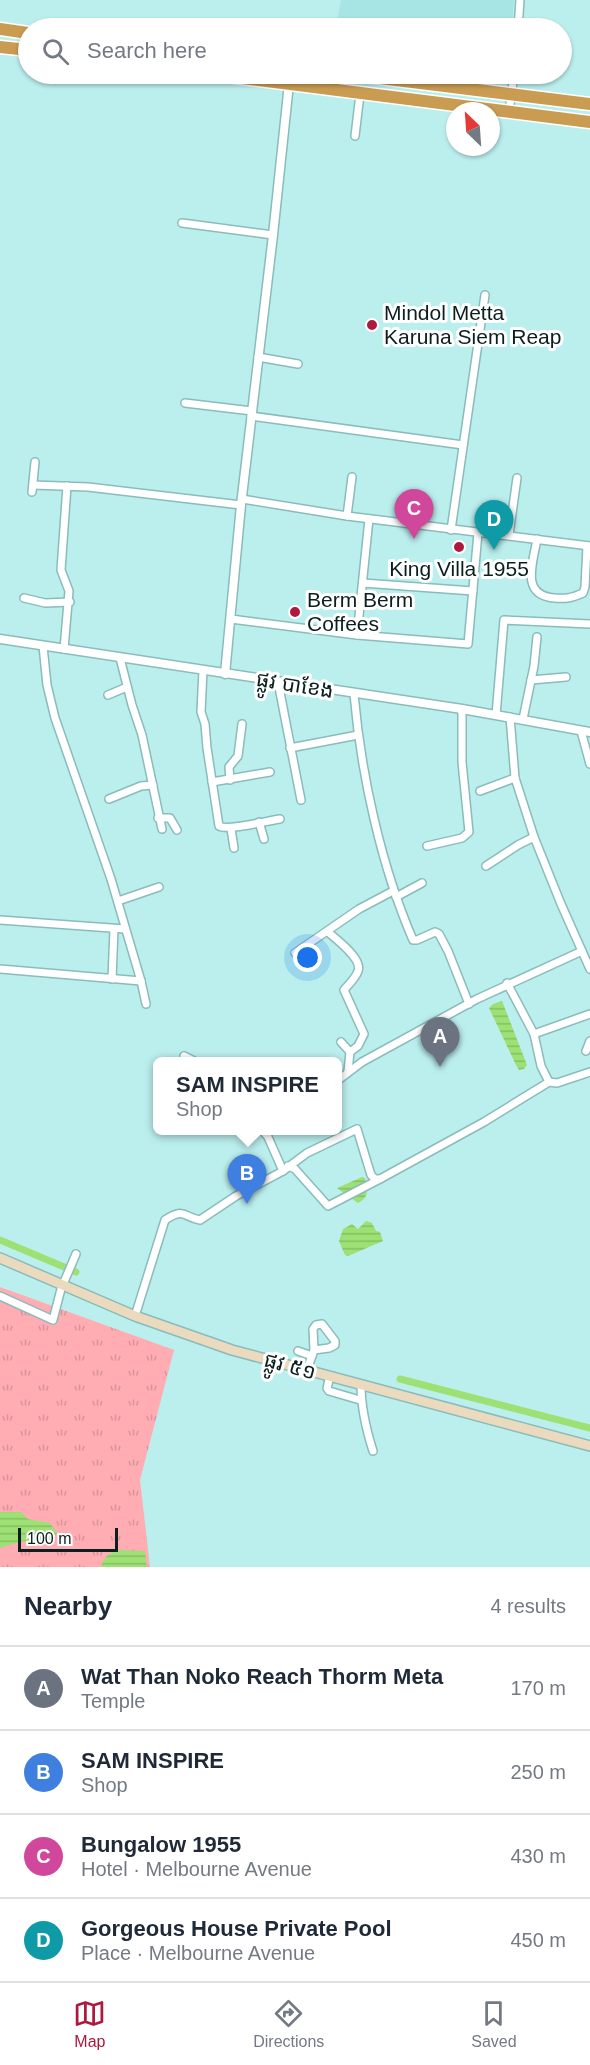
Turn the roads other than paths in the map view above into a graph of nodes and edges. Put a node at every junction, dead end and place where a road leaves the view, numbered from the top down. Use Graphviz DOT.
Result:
graph roads {
  1 [pos="520,0"];
  2 [pos="519,18"];
  3 [pos="0,29"];
  4 [pos="18,32"];
  5 [pos="0,47"];
  6 [pos="18,50"];
  7 [pos="288,84"];
  8 [pos="313,84"];
  9 [pos="430,84"];
  10 [pos="513,84"];
  11 [pos="360,94"];
  12 [pos="512,94"];
  13 [pos="590,104"];
  14 [pos="509,112"];
  15 [pos="590,122"];
  16 [pos="355,136"];
  17 [pos="182,223"];
  18 [pos="273,235"];
  19 [pos="485,295"];
  20 [pos="258,357"];
  21 [pos="298,363"];
  22 [pos="185,404"];
  23 [pos="252,414"];
  24 [pos="463,446"];
  25 [pos="35,462"];
  26 [pos="352,477"];
  27 [pos="518,478"];
  28 [pos="67,486"];
  29 [pos="241,502"];
  30 [pos="347,516"];
  31 [pos="369,519"];
  32 [pos="451,530"];
  33 [pos="478,533"];
  34 [pos="509,536"];
  35 [pos="537,539"];
  36 [pos="589,546"];
  37 [pos="363,583"];
  38 [pos="472,591"];
  39 [pos="24,598"];
  40 [pos="70,602"];
  41 [pos="231,619"];
  42 [pos="590,624"];
  43 [pos="357,635"];
  44 [pos="537,637"];
  45 [pos="0,639"];
  46 [pos="43,646"];
  47 [pos="0,647"];
  48 [pos="64,649"];
  49 [pos="120,658"];
  50 [pos="202,670"];
  51 [pos="225,674"];
  52 [pos="566,677"];
  53 [pos="531,680"];
  54 [pos="278,682"];
  55 [pos="127,687"];
  56 [pos="354,694"];
  57 [pos="108,695"];
  58 [pos="462,709"];
  59 [pos="496,715"];
  60 [pos="510,717"];
  61 [pos="523,719"];
  62 [pos="242,724"];
  63 [pos="585,732"];
  64 [pos="358,735"];
  65 [pos="290,748"];
  66 [pos="590,764"];
  67 [pos="270,772"];
  68 [pos="515,778"];
  69 [pos="230,780"];
  70 [pos="212,783"];
  71 [pos="153,785"];
  72 [pos="480,791"];
  73 [pos="109,799"];
  74 [pos="301,800"];
  75 [pos="158,818"];
  76 [pos="280,819"];
  77 [pos="260,822"];
  78 [pos="162,829"];
  79 [pos="231,829"];
  80 [pos="177,830"];
  81 [pos="534,837"];
  82 [pos="264,839"];
  83 [pos="427,846"];
  84 [pos="234,848"];
  85 [pos="486,866"];
  86 [pos="422,883"];
  87 [pos="159,887"];
  88 [pos="394,894"];
  89 [pos="118,901"];
  90 [pos="0,920"];
  91 [pos="114,929"];
  92 [pos="125,929"];
  93 [pos="328,932"];
  94 [pos="582,951"];
  95 [pos="295,954"];
  96 [pos="0,969"];
  97 [pos="590,969"];
  98 [pos="112,979"];
  99 [pos="141,981"];
  100 [pos="507,984"];
  101 [pos="146,1004"];
  102 [pos="469,1004"];
  103 [pos="590,1015"];
  104 [pos="534,1034"];
  105 [pos="590,1041"];
  106 [pos="341,1042"];
  107 [pos="586,1051"];
  108 [pos="350,1052"];
  109 [pos="348,1071"];
  110 [pos="590,1072"];
  111 [pos="342,1076"];
  112 [pos="549,1082"];
  113 [pos="267,1135"];
  114 [pos="285,1168"];
  115 [pos="380,1179"];
  116 [pos="76,1254"];
  117 [pos="0,1258"];
  118 [pos="62,1287"];
  119 [pos="0,1296"];
  120 [pos="135,1316"];
  121 [pos="298,1351"];
  122 [pos="307,1370"];
  123 [pos="329,1382"];
  124 [pos="361,1393"];
  125 [pos="590,1446"];
  126 [pos="373,1451"];
  1 -- 2 [label="street"];
  3 -- 4 [label="highway"];
  5 -- 6 [label="highway"];
  7 -- 18 [label="street"];
  8 -- 11 [label="highway"];
  9 -- 12 [label="highway"];
  10 -- 12 [label="street"];
  11 -- 14 [label="highway"];
  11 -- 16 [label="street"];
  12 -- 13 [label="highway"];
  12 -- 14 [label="street"];
  14 -- 15 [label="highway"];
  17 -- 18 [label="street"];
  18 -- 20 [label="street"];
  19 -- 24 [label="street"];
  20 -- 21 [label="street"];
  20 -- 23 [label="street"];
  22 -- 23 [label="street"];
  23 -- 24 [label="street"];
  23 -- 29 [label="street"];
  24 -- 32 [label="street"];
  25 -- 28 [label="street"];
  26 -- 30 [label="street"];
  27 -- 34 [label="street"];
  28 -- 29 [label="street"];
  28 -- 40 [label="street"];
  29 -- 30 [label="street"];
  29 -- 41 [label="street"];
  30 -- 31 [label="street"];
  31 -- 32 [label="street"];
  31 -- 37 [label="street"];
  32 -- 33 [label="street"];
  33 -- 34 [label="street"];
  33 -- 38 [label="street"];
  34 -- 35 [label="street"];
  35 -- 36 [label="street"];
  35 -- 36 [label="street"];
  37 -- 38 [label="street"];
  37 -- 43 [label="street"];
  38 -- 43 [label="street"];
  39 -- 40 [label="street"];
  40 -- 48 [label="street"];
  41 -- 43 [label="street"];
  41 -- 51 [label="street"];
  42 -- 59 [label="street"];
  44 -- 53 [label="street"];
  45 -- 46 [label="street, ផ្លូវ បាខែង"];
  45 -- 47 [label="street"];
  46 -- 48 [label="street, ផ្លូវ បាខែង"];
  46 -- 89 [label="street"];
  48 -- 49 [label="street, ផ្លូវ បាខែង"];
  49 -- 50 [label="street, ផ្លូវ បាខែង"];
  49 -- 55 [label="street"];
  50 -- 51 [label="street, ផ្លូវ បាខែង"];
  50 -- 70 [label="street"];
  51 -- 54 [label="street, ផ្លូវ បាខែង"];
  52 -- 53 [label="street"];
  53 -- 61 [label="street"];
  54 -- 56 [label="street, ផ្លូវ បាខែង"];
  54 -- 65 [label="street"];
  55 -- 57 [label="street"];
  55 -- 71 [label="street"];
  56 -- 58 [label="street, ផ្លូវ បាខែង"];
  56 -- 64 [label="street"];
  58 -- 59 [label="street, ផ្លូវ បាខែង"];
  58 -- 83 [label="street"];
  59 -- 60 [label="street, ផ្លូវ បាខែង"];
  60 -- 61 [label="street, ផ្លូវ បាខែង"];
  60 -- 68 [label="street"];
  61 -- 63 [label="street, ផ្លូវ បាខែង"];
  62 -- 69 [label="street"];
  63 -- 66 [label="street"];
  64 -- 65 [label="street"];
  64 -- 88 [label="street"];
  65 -- 74 [label="street"];
  67 -- 69 [label="street"];
  68 -- 72 [label="street"];
  68 -- 81 [label="street"];
  69 -- 70 [label="street"];
  70 -- 79 [label="street"];
  71 -- 73 [label="street"];
  71 -- 75 [label="street"];
  75 -- 78 [label="street"];
  75 -- 80 [label="street"];
  76 -- 77 [label="street"];
  77 -- 79 [label="street"];
  77 -- 82 [label="street"];
  79 -- 84 [label="street"];
  81 -- 85 [label="street"];
  81 -- 94 [label="street"];
  86 -- 88 [label="street"];
  87 -- 89 [label="street"];
  88 -- 93 [label="street"];
  88 -- 102 [label="street"];
  89 -- 92 [label="street"];
  90 -- 91 [label="street"];
  91 -- 92 [label="street"];
  91 -- 98 [label="street"];
  92 -- 99 [label="street"];
  93 -- 95 [label="street"];
  93 -- 108 [label="street"];
  94 -- 97 [label="street"];
  94 -- 100 [label="street"];
  96 -- 98 [label="street"];
  98 -- 99 [label="street"];
  99 -- 101 [label="street"];
  100 -- 102 [label="street"];
  100 -- 104 [label="street"];
  102 -- 109 [label="street"];
  103 -- 104 [label="street"];
  104 -- 112 [label="street"];
  105 -- 107 [label="street"];
  106 -- 108 [label="street"];
  108 -- 109 [label="street"];
  109 -- 111 [label="street"];
  110 -- 112 [label="street"];
  112 -- 115 [label="street"];
  113 -- 114 [label="street"];
  114 -- 115 [label="street"];
  114 -- 115 [label="street"];
  114 -- 120 [label="street"];
  116 -- 118 [label="street"];
  117 -- 118 [label="main road, ផ្លូវ ៥១"];
  118 -- 119 [label="street"];
  118 -- 120 [label="main road, ផ្លូវ ៥១"];
  120 -- 122 [label="main road, ផ្លូវ ៥១"];
  121 -- 122 [label="street"];
  122 -- 123 [label="main road, ផ្លូវ ៥១"];
  123 -- 124 [label="main road, ផ្លូវ ៥១"];
  123 -- 124 [label="street"];
  124 -- 125 [label="main road, ផ្លូវ ៥១"];
  124 -- 126 [label="street"];
}
